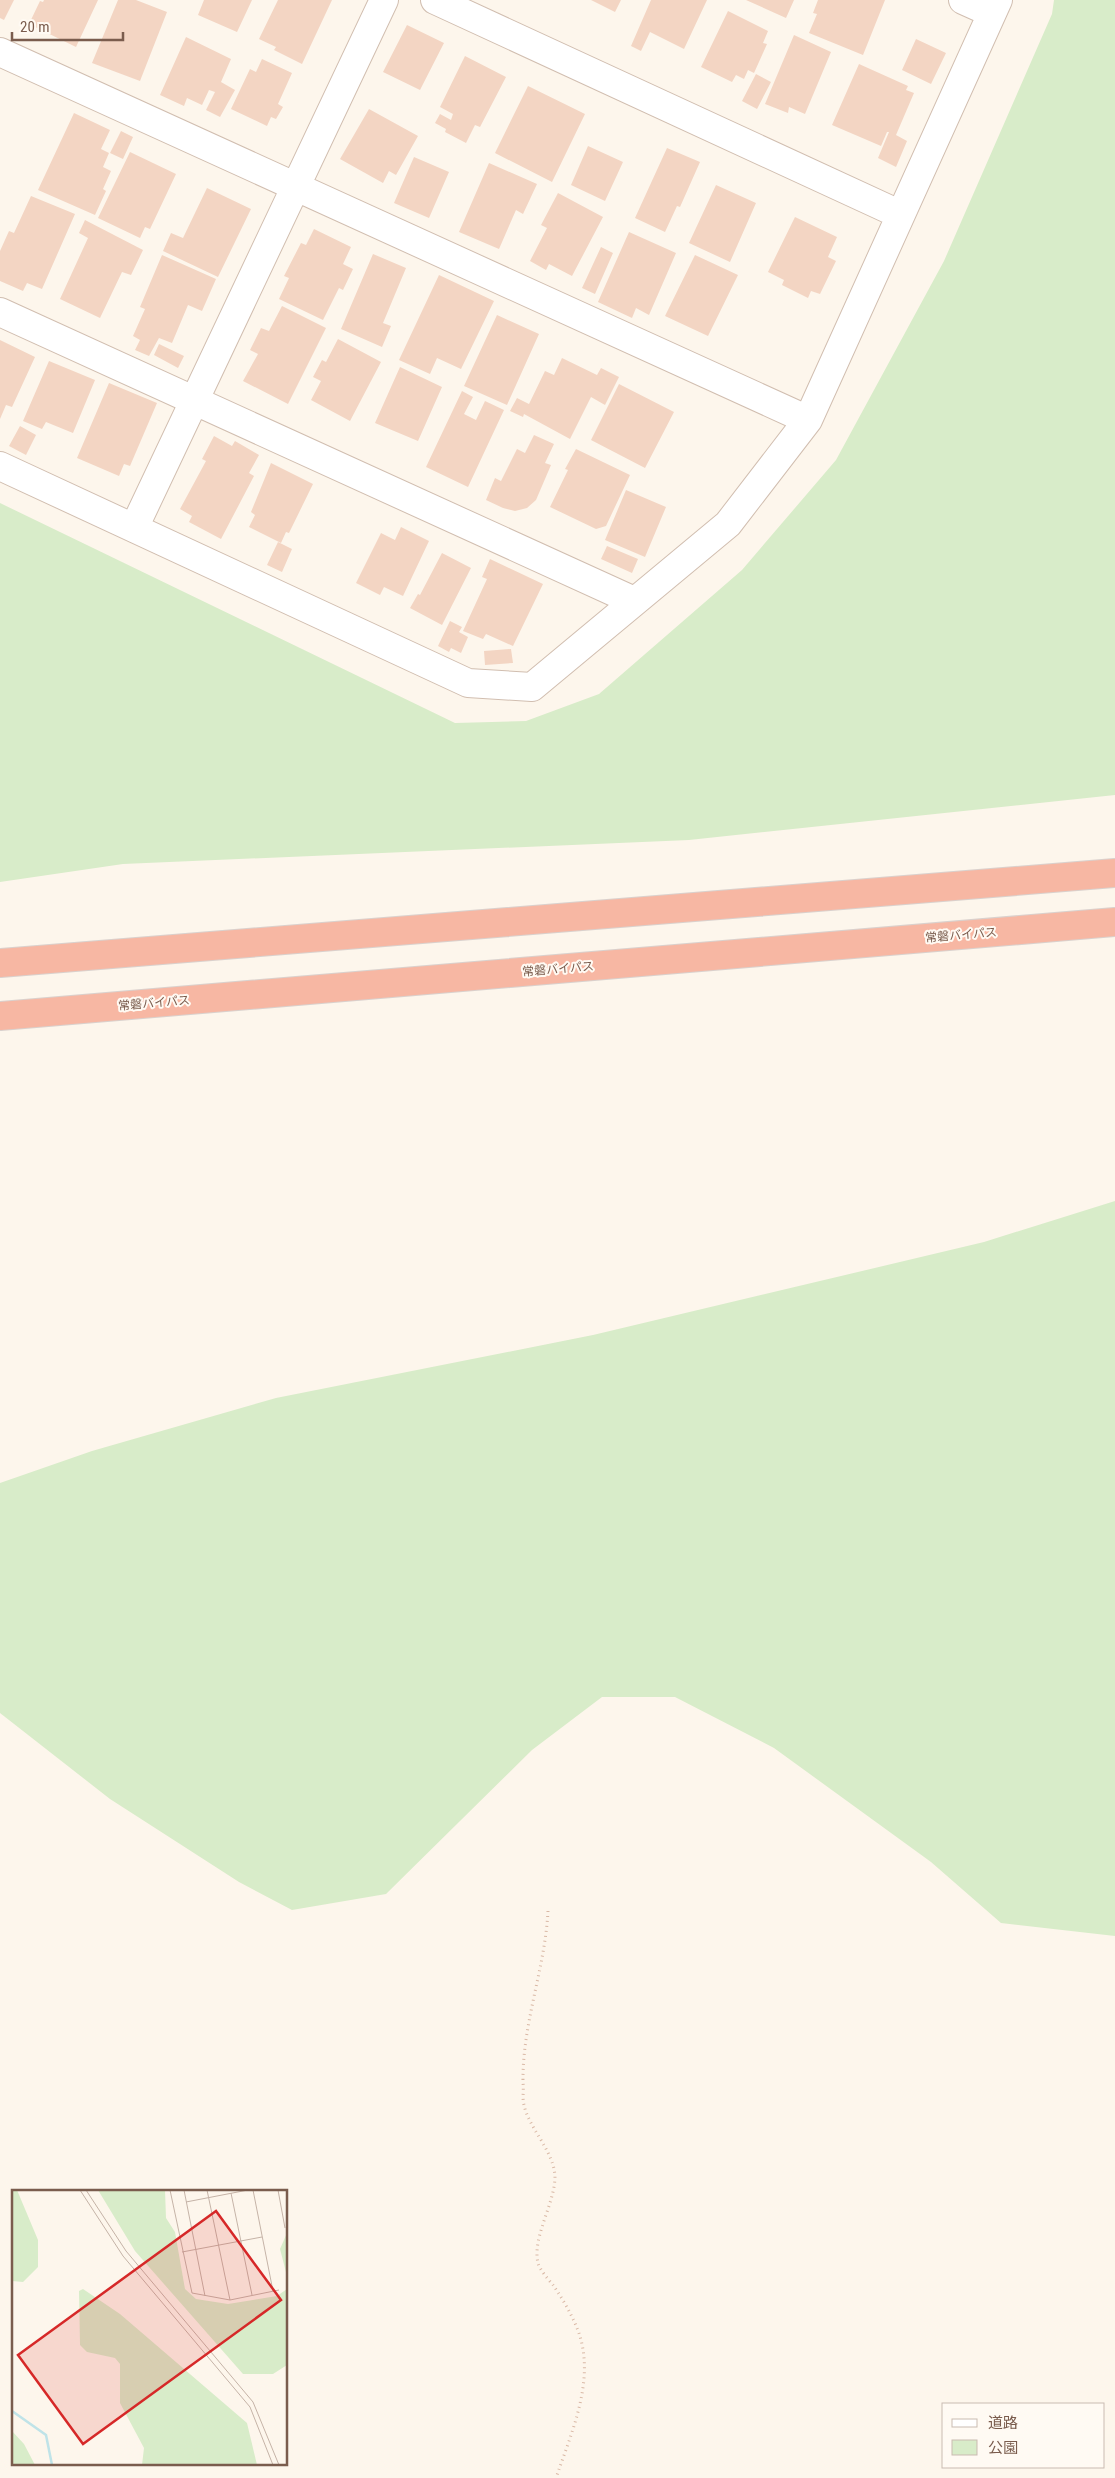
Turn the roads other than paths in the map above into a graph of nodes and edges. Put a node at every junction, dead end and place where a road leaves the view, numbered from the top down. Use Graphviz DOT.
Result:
graph roads {
  1 [pos="384,0"];
  2 [pos="435,0"];
  3 [pos="963,0"];
  4 [pos="995,7"];
  5 [pos="0,52"];
  6 [pos="296,187"];
  7 [pos="899,214"];
  8 [pos="0,312"];
  9 [pos="194,401"];
  10 [pos="808,420"];
  11 [pos="0,466"];
  12 [pos="134,528"];
  13 [pos="634,601"];
  14 [pos="1115,873"];
  15 [pos="1115,922"];
  16 [pos="0,963"];
  17 [pos="0,1016"];
  1 -- 6 [label="street"];
  2 -- 7 [label="street"];
  3 -- 4 [label="street"];
  4 -- 7 [label="street"];
  5 -- 6 [label="street"];
  6 -- 9 [label="street"];
  6 -- 10 [label="street"];
  7 -- 10 [label="street"];
  8 -- 9 [label="street"];
  9 -- 12 [label="street"];
  9 -- 13 [label="street"];
  10 -- 13 [label="street"];
  11 -- 12 [label="street"];
  12 -- 13 [label="street"];
  14 -- 16 [label="highway"];
  15 -- 17 [label="highway, 常磐バイパス"];
}
